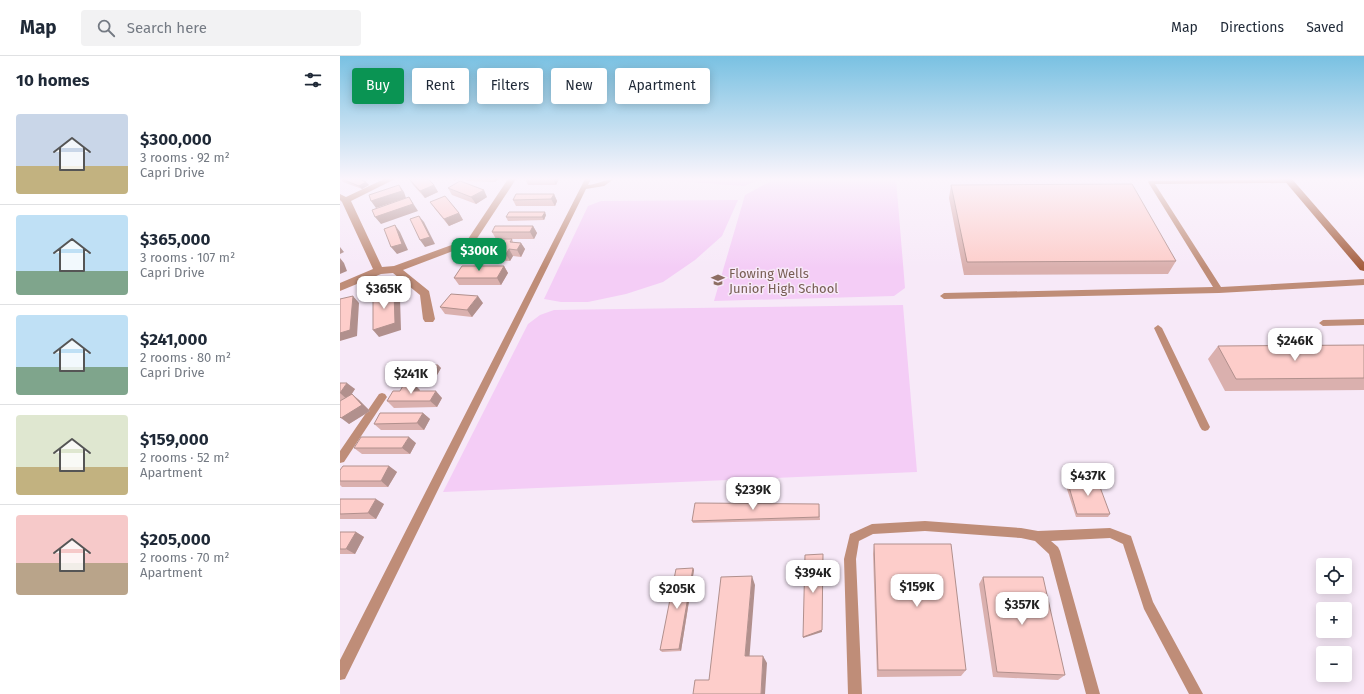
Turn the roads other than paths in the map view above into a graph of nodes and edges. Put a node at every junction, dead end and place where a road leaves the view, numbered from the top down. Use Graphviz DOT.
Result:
graph roads {
  1 [pos="348,209"];
  2 [pos="492,209"];
  3 [pos="573,209"];
  4 [pos="1168,209"];
  5 [pos="1313,209"];
  6 [pos="395,268"];
  7 [pos="1364,268"];
  8 [pos="379,271"];
  9 [pos="1364,282"];
  10 [pos="340,287"];
  11 [pos="1219,290"];
  12 [pos="944,296"];
  13 [pos="429,319"];
  14 [pos="1364,322"];
  15 [pos="1323,323"];
  16 [pos="1158,328"];
  17 [pos="382,397"];
  18 [pos="1205,427"];
  19 [pos="340,459"];
  20 [pos="1038,536"];
  21 [pos="340,674"];
  22 [pos="854,694"];
  23 [pos="1093,694"];
  24 [pos="1196,694"];
  1 -- 8 [label="street"];
  2 -- 6 [label="street"];
  3 -- 21 [label="lane"];
  4 -- 11 [label="lane"];
  5 -- 7 [label="street"];
  6 -- 8 [label="street"];
  6 -- 13 [label="street"];
  8 -- 10 [label="street"];
  9 -- 11 [label="lane"];
  11 -- 12 [label="lane"];
  14 -- 15 [label="lane"];
  16 -- 18 [label="lane"];
  17 -- 19 [label="lane"];
  20 -- 22 [label="lane"];
  20 -- 23 [label="lane"];
  20 -- 24 [label="lane"];
}
